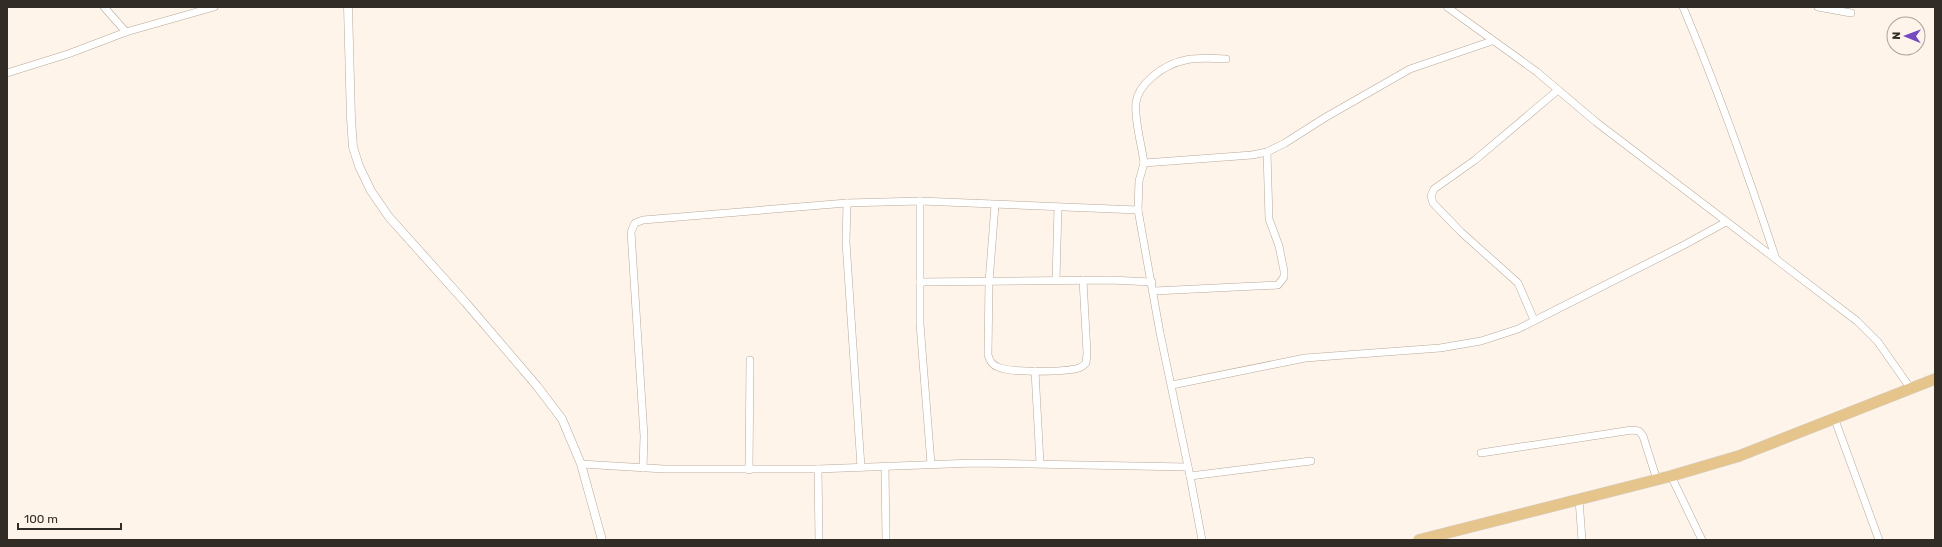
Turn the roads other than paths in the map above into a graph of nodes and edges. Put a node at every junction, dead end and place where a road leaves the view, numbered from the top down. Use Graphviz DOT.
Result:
graph roads {
  1 [pos="104,7"];
  2 [pos="214,7"];
  3 [pos="348,7"];
  4 [pos="1447,7"];
  5 [pos="1683,7"];
  6 [pos="1818,7"];
  7 [pos="1851,13"];
  8 [pos="126,32"];
  9 [pos="1492,41"];
  10 [pos="1226,59"];
  11 [pos="7,73"];
  12 [pos="1558,90"];
  13 [pos="1267,152"];
  14 [pos="1144,163"];
  15 [pos="920,202"];
  16 [pos="847,203"];
  17 [pos="995,205"];
  18 [pos="1058,208"];
  19 [pos="1138,210"];
  20 [pos="1726,222"];
  21 [pos="1776,259"];
  22 [pos="1056,280"];
  23 [pos="1084,280"];
  24 [pos="920,282"];
  25 [pos="989,282"];
  26 [pos="1152,282"];
  27 [pos="1154,291"];
  28 [pos="1534,320"];
  29 [pos="750,360"];
  30 [pos="1035,371"];
  31 [pos="1935,379"];
  32 [pos="1172,385"];
  33 [pos="1911,389"];
  34 [pos="1835,420"];
  35 [pos="1481,453"];
  36 [pos="1311,461"];
  37 [pos="1040,463"];
  38 [pos="581,464"];
  39 [pos="931,464"];
  40 [pos="861,467"];
  41 [pos="1188,467"];
  42 [pos="643,468"];
  43 [pos="885,468"];
  44 [pos="818,469"];
  45 [pos="749,470"];
  46 [pos="1190,476"];
  47 [pos="1671,476"];
  48 [pos="1657,480"];
  49 [pos="1580,500"];
  50 [pos="602,540"];
  51 [pos="819,540"];
  52 [pos="886,540"];
  53 [pos="1202,540"];
  54 [pos="1419,540"];
  55 [pos="1582,540"];
  56 [pos="1702,540"];
  57 [pos="1879,540"];
  1 -- 8 [label="street"];
  2 -- 8 [label="street"];
  3 -- 38 [label="street"];
  4 -- 9 [label="street"];
  5 -- 21 [label="street"];
  6 -- 7 [label="street"];
  8 -- 11 [label="street"];
  9 -- 12 [label="street"];
  9 -- 13 [label="street"];
  10 -- 14 [label="street"];
  12 -- 20 [label="street"];
  12 -- 28 [label="street"];
  13 -- 14 [label="street"];
  13 -- 27 [label="street"];
  14 -- 19 [label="street"];
  15 -- 16 [label="street"];
  15 -- 17 [label="street"];
  15 -- 24 [label="street"];
  16 -- 40 [label="street"];
  16 -- 42 [label="street"];
  17 -- 18 [label="street"];
  17 -- 25 [label="street"];
  18 -- 19 [label="street"];
  18 -- 22 [label="street"];
  19 -- 26 [label="street"];
  20 -- 21 [label="street"];
  20 -- 28 [label="street"];
  21 -- 33 [label="street"];
  22 -- 23 [label="street"];
  22 -- 25 [label="street"];
  23 -- 26 [label="street"];
  23 -- 30 [label="street"];
  24 -- 25 [label="street"];
  24 -- 39 [label="street"];
  25 -- 30 [label="street"];
  26 -- 27 [label="street"];
  27 -- 32 [label="street"];
  28 -- 32 [label="street"];
  29 -- 45 [label="street"];
  30 -- 37 [label="street"];
  31 -- 33 [label="main road"];
  32 -- 41 [label="street"];
  33 -- 34 [label="main road"];
  34 -- 47 [label="main road"];
  34 -- 57 [label="street"];
  35 -- 48 [label="street"];
  36 -- 46 [label="street"];
  37 -- 39 [label="street"];
  37 -- 41 [label="street"];
  38 -- 42 [label="street"];
  38 -- 50 [label="street"];
  39 -- 43 [label="street"];
  40 -- 43 [label="street"];
  40 -- 44 [label="street"];
  41 -- 46 [label="street"];
  42 -- 45 [label="street"];
  43 -- 52 [label="street"];
  44 -- 45 [label="street"];
  44 -- 51 [label="street"];
  46 -- 53 [label="street"];
  47 -- 48 [label="main road"];
  47 -- 56 [label="street"];
  48 -- 49 [label="main road"];
  49 -- 54 [label="main road"];
  49 -- 55 [label="street"];
}
